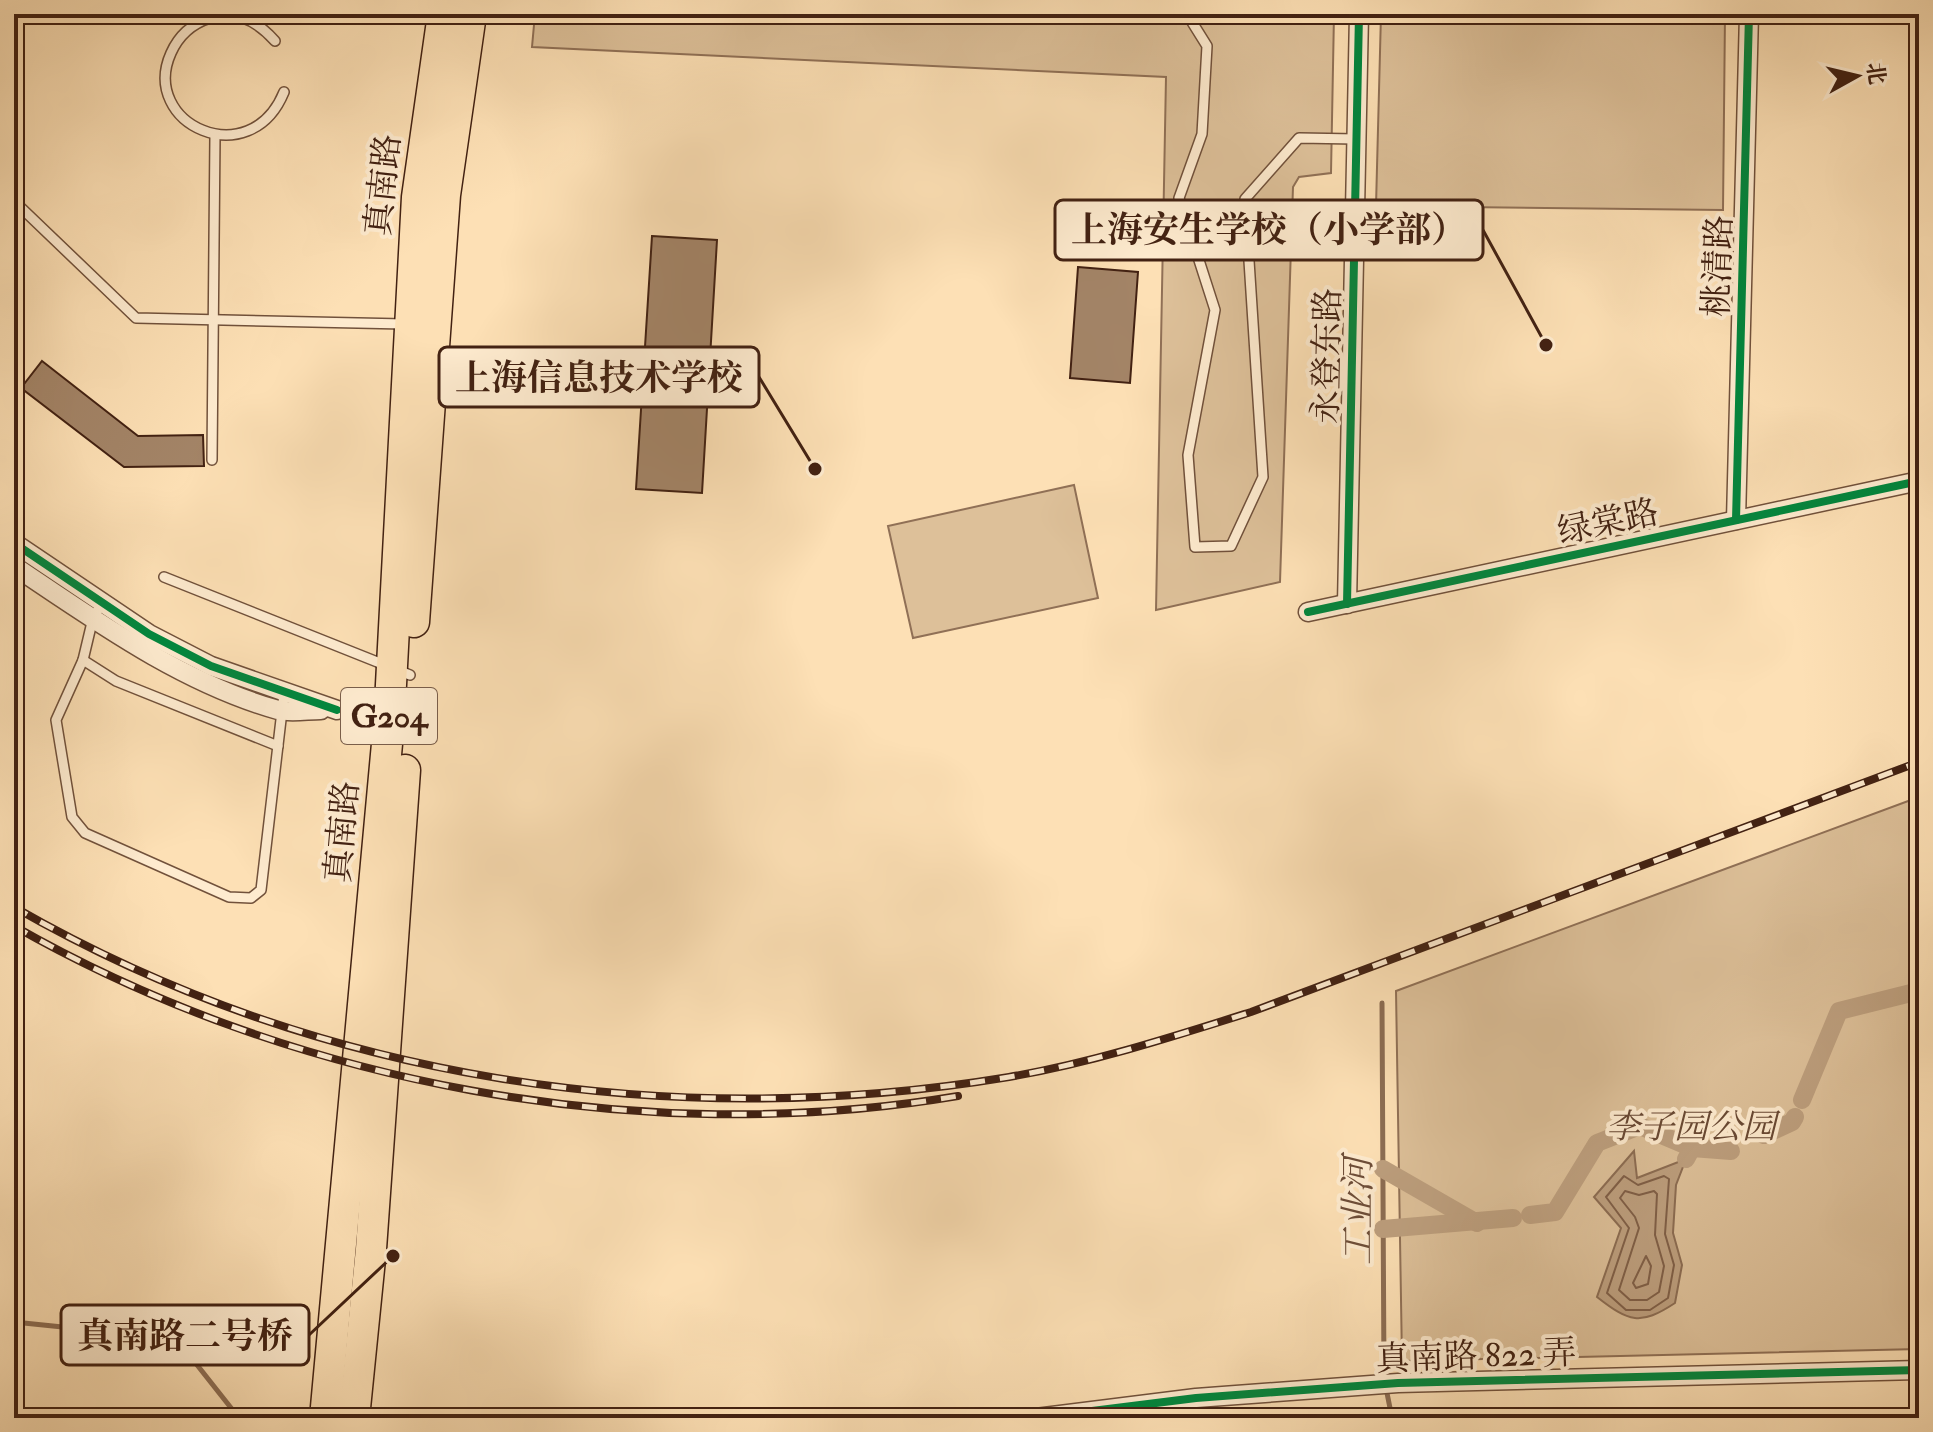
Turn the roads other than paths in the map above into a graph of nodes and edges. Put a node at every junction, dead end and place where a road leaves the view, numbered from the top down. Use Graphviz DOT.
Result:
graph roads {
  1 [pos="443,14"];
  2 [pos="471,14"];
  3 [pos="1187,14"];
  4 [pos="1359,14"];
  5 [pos="1749,14"];
  6 [pos="275,41"];
  7 [pos="284,92"];
  8 [pos="215,135"];
  9 [pos="1356,139"];
  10 [pos="14,201"];
  11 [pos="213,320"];
  12 [pos="408,324"];
  13 [pos="212,460"];
  14 [pos="1919,481"];
  15 [pos="1736,520"];
  16 [pos="14,543"];
  17 [pos="14,566"];
  18 [pos="164,577"];
  19 [pos="1347,604"];
  20 [pos="98,610"];
  21 [pos="1308,612"];
  22 [pos="83,660"];
  23 [pos="401,672"];
  24 [pos="282,702"];
  25 [pos="337,710"];
  26 [pos="398,723"];
  27 [pos="278,746"];
  28 [pos="1919,1370"];
  29 [pos="325,1418"];
  30 [pos="354,1418"];
  31 [pos="1036,1418"];
  1 -- 12 [label="main road, 真南路 / G204"];
  2 -- 23 [label="main road, 真南路 / G204"];
  3 -- 9 [label="lane"];
  4 -- 9 [label="street, 永登东路"];
  5 -- 15 [label="street, 桃清路"];
  6 -- 8 [label="lane"];
  7 -- 8 [label="lane"];
  8 -- 11 [label="lane"];
  9 -- 19 [label="street, 永登东路"];
  10 -- 11 [label="lane"];
  11 -- 12 [label="lane"];
  11 -- 13 [label="lane"];
  12 -- 23 [label="main road, 真南路 / G204"];
  14 -- 15 [label="street, 绿棠路"];
  15 -- 19 [label="street, 绿棠路"];
  16 -- 20 [label="street"];
  17 -- 20 [label="street"];
  18 -- 23 [label="lane"];
  19 -- 21 [label="street, 绿棠路"];
  20 -- 22 [label="lane"];
  20 -- 24 [label="street"];
  22 -- 27 [label="lane"];
  22 -- 27 [label="lane"];
  23 -- 26 [label="main road, 真南路 / G204"];
  24 -- 25 [label="street"];
  24 -- 27 [label="lane"];
  25 -- 26 [label="lane"];
  26 -- 29 [label="main road, 真南路 / G204"];
  26 -- 30 [label="main road, 真南路 / G204"];
  28 -- 31 [label="street, 真南路 822 弄"];
}
